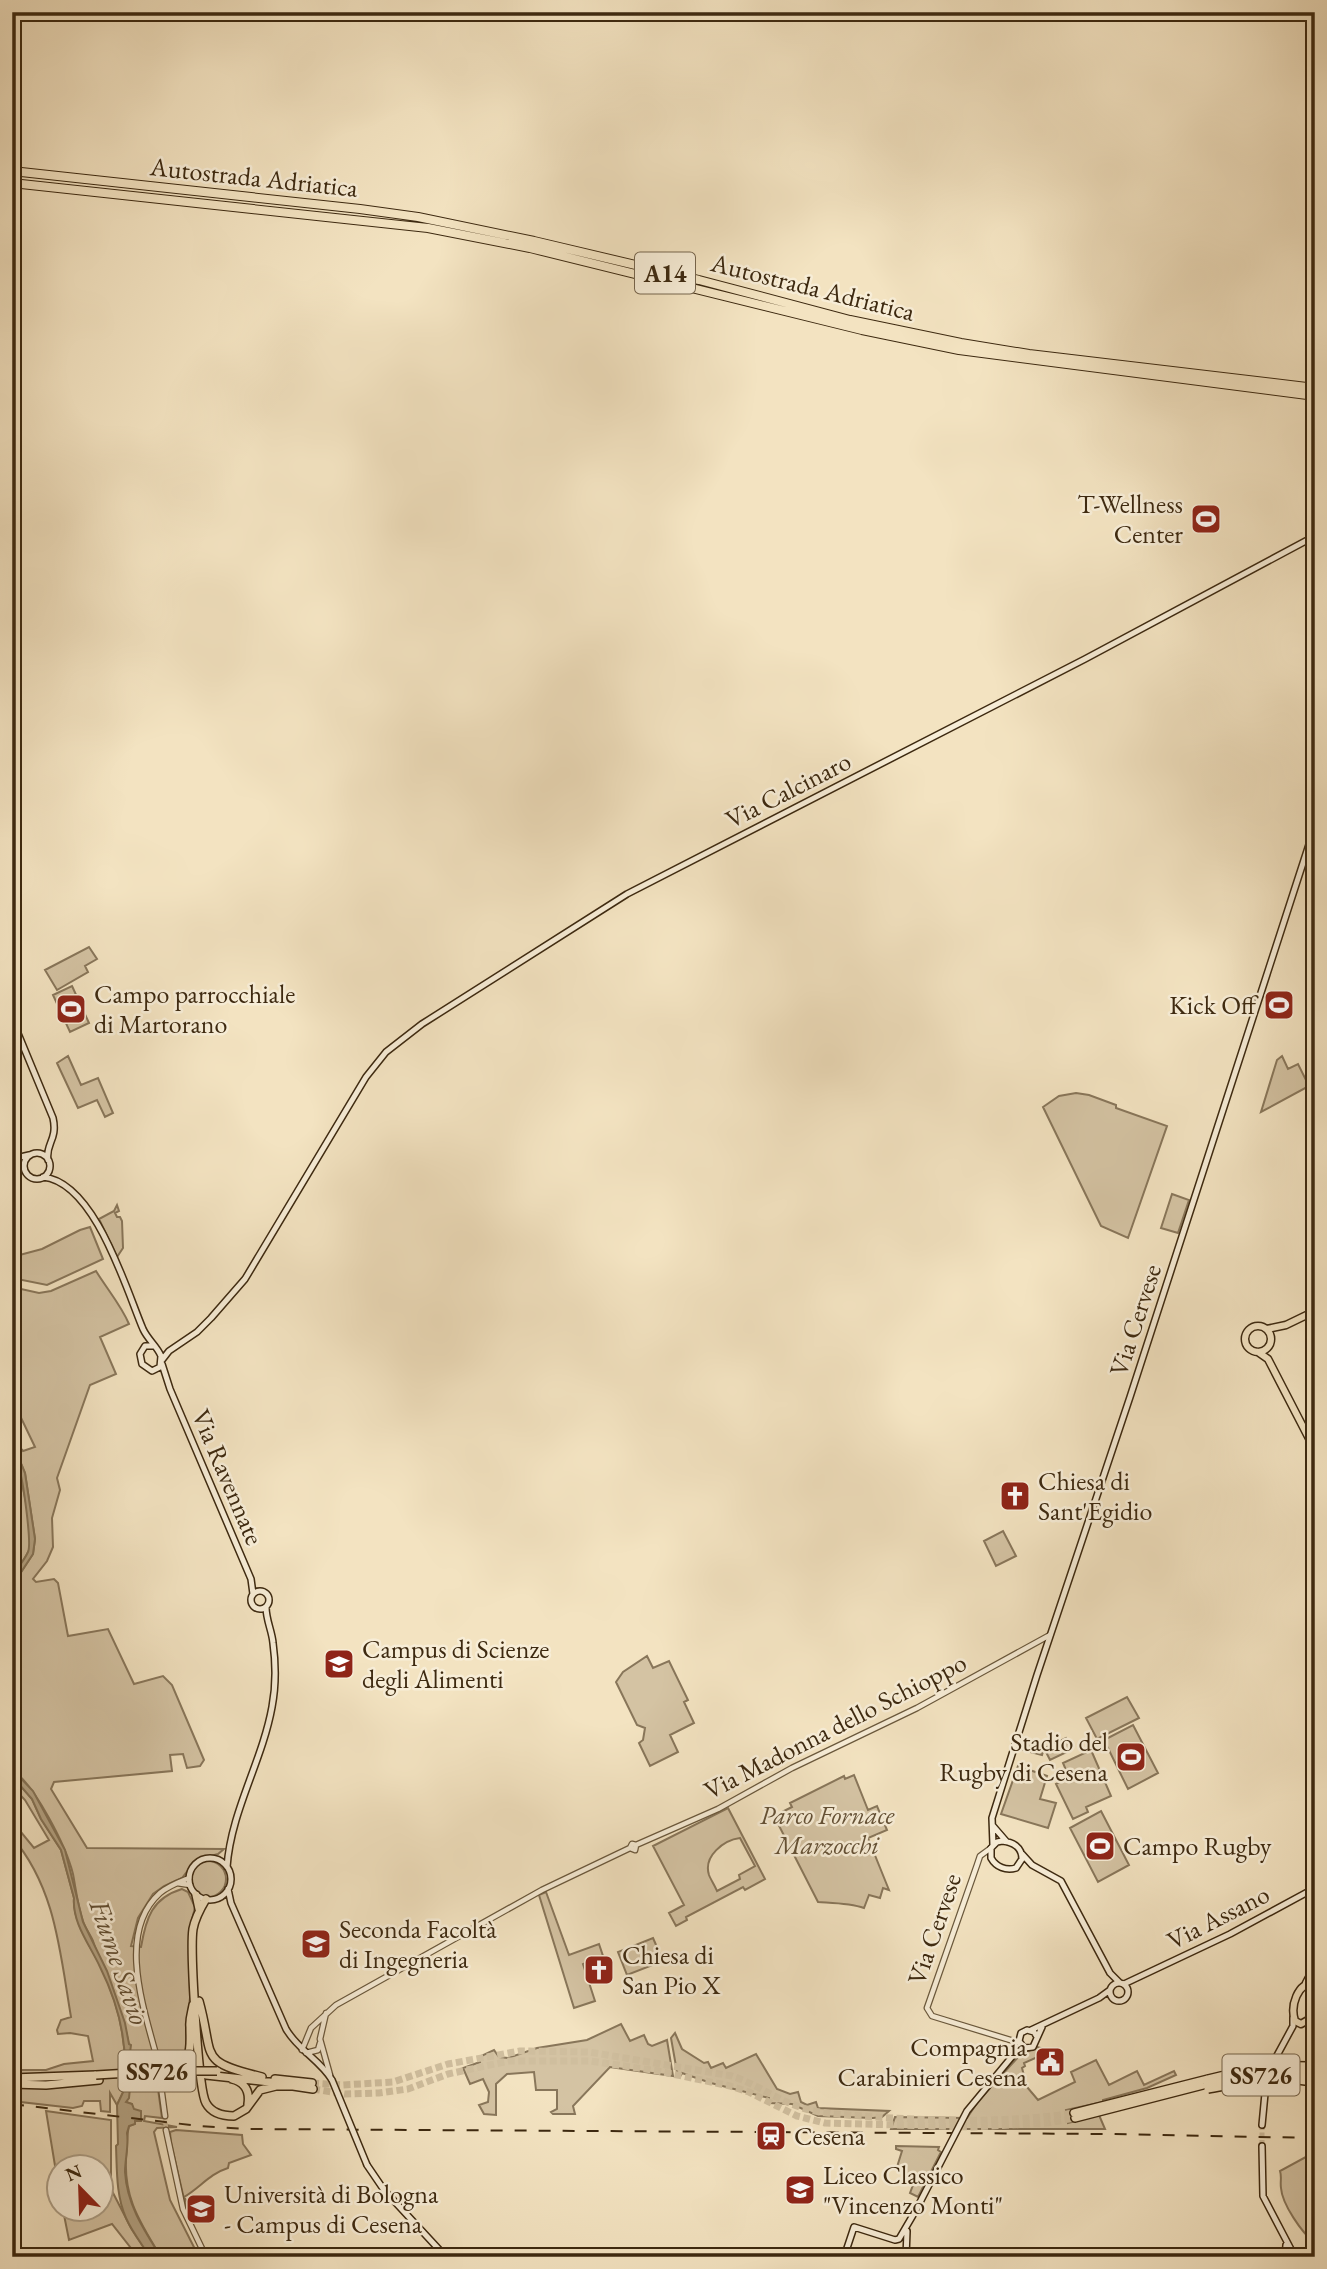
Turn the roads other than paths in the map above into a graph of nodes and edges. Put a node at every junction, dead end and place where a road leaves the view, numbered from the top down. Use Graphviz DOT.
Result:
graph roads {
  1 [pos="12,172"];
  2 [pos="12,183"];
  3 [pos="1315,388"];
  4 [pos="1315,396"];
  5 [pos="1315,536"];
  6 [pos="1315,826"];
  7 [pos="12,1019"];
  8 [pos="48,1106"];
  9 [pos="33,1154"];
  10 [pos="13,1159"];
  11 [pos="49,1163"];
  12 [pos="24,1169"];
  13 [pos="43,1177"];
  14 [pos="58,1182"];
  15 [pos="1315,1311"];
  16 [pos="1286,1325"];
  17 [pos="1267,1329"];
  18 [pos="144,1332"];
  19 [pos="1270,1342"];
  20 [pos="180,1343"];
  21 [pos="155,1347"];
  22 [pos="143,1348"];
  23 [pos="1258,1352"];
  24 [pos="1268,1359"];
  25 [pos="162,1362"];
  26 [pos="152,1371"];
  27 [pos="170,1389"];
  28 [pos="1315,1450"];
  29 [pos="251,1579"];
  30 [pos="261,1591"];
  31 [pos="253,1594"];
  32 [pos="266,1607"];
  33 [pos="258,1609"];
  34 [pos="269,1624"];
  35 [pos="1050,1635"];
  36 [pos="993,1826"];
  37 [pos="1006,1841"];
  38 [pos="992,1846"];
  39 [pos="228,1852"];
  40 [pos="1022,1854"];
  41 [pos="216,1859"];
  42 [pos="993,1862"];
  43 [pos="978,1863"];
  44 [pos="227,1867"];
  45 [pos="1016,1868"];
  46 [pos="1039,1869"];
  47 [pos="189,1882"];
  48 [pos="1315,1888"];
  49 [pos="228,1889"];
  50 [pos="196,1895"];
  51 [pos="217,1898"];
  52 [pos="206,1899"];
  53 [pos="231,1903"];
  54 [pos="200,1909"];
  55 [pos="193,1959"];
  56 [pos="1315,1967"];
  57 [pos="1110,1973"];
  58 [pos="1138,1979"];
  59 [pos="1315,1980"];
  60 [pos="1122,1983"];
  61 [pos="1305,1984"];
  62 [pos="1111,1988"];
  63 [pos="195,1990"];
  64 [pos="1129,1993"];
  65 [pos="1099,1998"];
  66 [pos="1114,2000"];
  67 [pos="327,2012"];
  68 [pos="1315,2012"];
  69 [pos="1293,2018"];
  70 [pos="1301,2024"];
  71 [pos="1043,2026"];
  72 [pos="1031,2030"];
  73 [pos="1290,2030"];
  74 [pos="307,2035"];
  75 [pos="1019,2035"];
  76 [pos="290,2037"];
  77 [pos="1037,2037"];
  78 [pos="1006,2040"];
  79 [pos="320,2043"];
  80 [pos="1020,2043"];
  81 [pos="1026,2049"];
  82 [pos="304,2052"];
  83 [pos="1015,2053"];
  84 [pos="1274,2061"];
  85 [pos="161,2068"];
  86 [pos="1313,2070"];
  87 [pos="206,2075"];
  88 [pos="98,2077"];
  89 [pos="262,2077"];
  90 [pos="12,2078"];
  91 [pos="331,2078"];
  92 [pos="160,2080"];
  93 [pos="1266,2083"];
  94 [pos="1315,2083"];
  95 [pos="12,2084"];
  96 [pos="297,2086"];
  97 [pos="1150,2099"];
  98 [pos="1127,2102"];
  99 [pos="248,2105"];
  100 [pos="1075,2115"];
  101 [pos="165,2116"];
  102 [pos="1262,2125"];
  103 [pos="166,2130"];
  104 [pos="1262,2146"];
  105 [pos="907,2228"];
  106 [pos="1286,2242"];
  107 [pos="204,2254"];
  108 [pos="214,2257"];
  109 [pos="220,2257"];
  110 [pos="446,2257"];
  111 [pos="844,2257"];
  112 [pos="906,2257"];
  113 [pos="1285,2257"];
  114 [pos="1294,2257"];
  1 -- 3 [label="highway, Autostrada Adriatica / A14"];
  2 -- 4 [label="highway, Autostrada Adriatica / A14"];
  5 -- 20 [label="main road, Via Calcinaro"];
  6 -- 35 [label="main road, Via Cervese"];
  7 -- 8 [label="main road"];
  8 -- 9 [label="main road"];
  8 -- 11 [label="main road"];
  9 -- 10 [label="main road"];
  9 -- 11 [label="main road"];
  9 -- 12 [label="main road"];
  10 -- 12 [label="main road"];
  11 -- 13 [label="main road"];
  11 -- 14 [label="main road"];
  12 -- 13 [label="main road"];
  13 -- 14 [label="main road"];
  14 -- 18 [label="main road"];
  15 -- 16 [label="main road"];
  16 -- 17 [label="main road"];
  16 -- 19 [label="main road"];
  17 -- 19 [label="main road"];
  17 -- 23 [label="main road"];
  18 -- 21 [label="main road"];
  18 -- 22 [label="main road"];
  19 -- 23 [label="main road"];
  19 -- 24 [label="main road"];
  20 -- 21 [label="main road"];
  20 -- 25 [label="main road, Via Calcinaro"];
  21 -- 22 [label="main road"];
  21 -- 25 [label="main road"];
  22 -- 26 [label="main road"];
  23 -- 24 [label="main road"];
  24 -- 28 [label="main road"];
  25 -- 26 [label="main road"];
  25 -- 27 [label="main road, Via Ravennate"];
  26 -- 27 [label="main road, Via Ravennate"];
  27 -- 29 [label="main road, Via Ravennate"];
  29 -- 30 [label="main road, Via Ravennate"];
  29 -- 31 [label="main road, Via Ravennate"];
  30 -- 31 [label="main road"];
  30 -- 32 [label="main road"];
  31 -- 33 [label="main road"];
  32 -- 33 [label="main road"];
  32 -- 34 [label="main road"];
  33 -- 34 [label="main road"];
  34 -- 39 [label="main road"];
  35 -- 36 [label="main road, Via Cervese"];
  35 -- 67 [label="street, Via Madonna dello Schioppo"];
  36 -- 37 [label="main road"];
  36 -- 38 [label="main road, Via Cervese"];
  37 -- 38 [label="main road"];
  37 -- 40 [label="main road"];
  38 -- 42 [label="main road"];
  38 -- 43 [label="street, Via Cervese"];
  39 -- 41 [label="main road"];
  39 -- 44 [label="main road"];
  40 -- 45 [label="main road"];
  40 -- 46 [label="main road"];
  41 -- 44 [label="main road"];
  41 -- 47 [label="main road"];
  42 -- 43 [label="street, Via Cervese"];
  42 -- 45 [label="main road"];
  43 -- 78 [label="street, Via Cervese"];
  44 -- 49 [label="main road"];
  45 -- 46 [label="main road"];
  46 -- 57 [label="main road"];
  47 -- 50 [label="main road"];
  47 -- 85 [label="street"];
  48 -- 58 [label="main road, Via Assano"];
  49 -- 51 [label="main road"];
  49 -- 53 [label="main road"];
  50 -- 52 [label="main road"];
  50 -- 54 [label="highway"];
  51 -- 52 [label="main road"];
  51 -- 53 [label="main road"];
  52 -- 54 [label="highway"];
  53 -- 76 [label="main road"];
  54 -- 55 [label="highway"];
  55 -- 63 [label="highway"];
  55 -- 89 [label="highway"];
  56 -- 59 [label="main road"];
  56 -- 61 [label="main road"];
  57 -- 60 [label="main road"];
  57 -- 62 [label="main road"];
  58 -- 60 [label="main road, Via Assano"];
  58 -- 64 [label="main road"];
  59 -- 61 [label="main road"];
  60 -- 62 [label="main road"];
  60 -- 64 [label="main road"];
  61 -- 69 [label="main road"];
  62 -- 65 [label="main road"];
  62 -- 66 [label="main road"];
  63 -- 85 [label="highway, bridge"];
  63 -- 99 [label="highway"];
  64 -- 66 [label="main road"];
  65 -- 66 [label="main road"];
  65 -- 71 [label="main road"];
  67 -- 74 [label="street"];
  67 -- 79 [label="street"];
  68 -- 70 [label="main road"];
  69 -- 70 [label="main road"];
  69 -- 73 [label="main road"];
  70 -- 73 [label="main road"];
  71 -- 72 [label="main road"];
  71 -- 77 [label="main road"];
  72 -- 75 [label="main road"];
  72 -- 77 [label="main road"];
  73 -- 84 [label="main road"];
  74 -- 76 [label="street"];
  74 -- 82 [label="street"];
  75 -- 78 [label="street"];
  75 -- 80 [label="main road"];
  76 -- 82 [label="main road"];
  77 -- 81 [label="main road"];
  78 -- 80 [label="street"];
  79 -- 82 [label="street"];
  79 -- 91 [label="street"];
  80 -- 81 [label="main road"];
  80 -- 83 [label="main road"];
  81 -- 83 [label="main road"];
  82 -- 91 [label="main road"];
  83 -- 105 [label="main road, bridge"];
  85 -- 88 [label="highway, SS726, bridge"];
  85 -- 89 [label="highway, SS726, bridge"];
  86 -- 97 [label="highway, SS726, bridge"];
  86 -- 98 [label="highway, SS726, bridge"];
  87 -- 88 [label="highway, SS726, bridge"];
  87 -- 96 [label="highway, SS726"];
  87 -- 99 [label="highway"];
  88 -- 90 [label="highway, SS726"];
  88 -- 95 [label="highway, SS726"];
  89 -- 96 [label="highway, SS726"];
  91 -- 110 [label="main road, bridge"];
  92 -- 101 [label="street"];
  93 -- 102 [label="main road"];
  94 -- 97 [label="highway, bridge"];
  96 -- 99 [label="highway"];
  97 -- 98 [label="highway, SS726"];
  98 -- 100 [label="highway, SS726"];
  103 -- 107 [label="street"];
  104 -- 106 [label="main road"];
  105 -- 111 [label="main road"];
  105 -- 112 [label="main road"];
  106 -- 113 [label="main road"];
  106 -- 114 [label="main road"];
  107 -- 108 [label="street"];
  108 -- 109 [label="street"];
}
